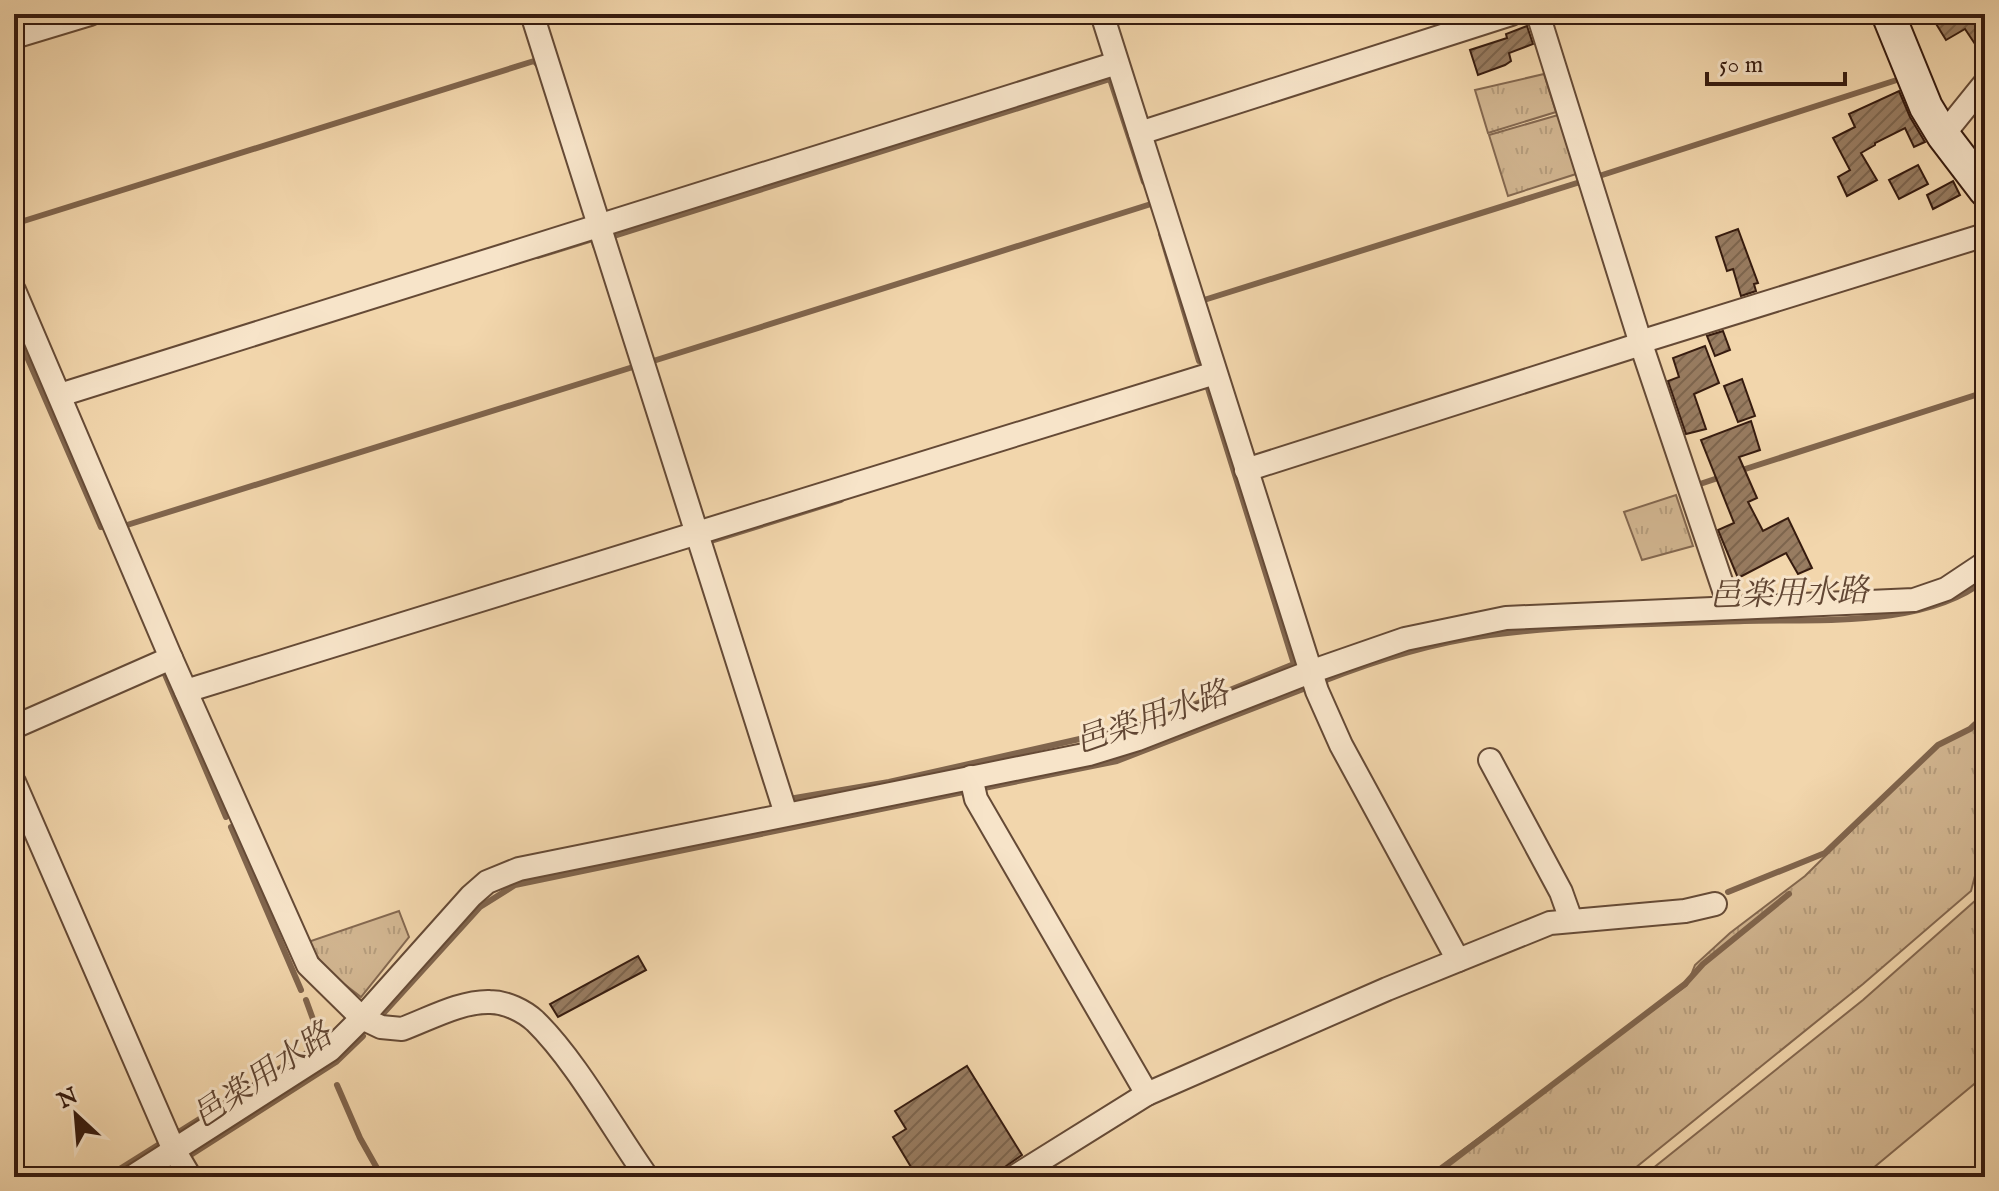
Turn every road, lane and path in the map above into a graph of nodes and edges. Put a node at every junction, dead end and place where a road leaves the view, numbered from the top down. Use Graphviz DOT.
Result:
graph roads {
  1 [pos="90,14"];
  2 [pos="532,14"];
  3 [pos="1102,14"];
  4 [pos="1511,14"];
  5 [pos="1538,14"];
  6 [pos="1888,14"];
  7 [pos="14,37"];
  8 [pos="1117,63"];
  9 [pos="1985,83"];
  10 [pos="1140,133"];
  11 [pos="1943,135"];
  12 [pos="1985,190"];
  13 [pos="600,227"];
  14 [pos="1985,235"];
  15 [pos="14,290"];
  16 [pos="1640,343"];
  17 [pos="1215,373"];
  18 [pos="60,395"];
  19 [pos="1246,470"];
  20 [pos="697,535"];
  21 [pos="1985,563"];
  22 [pos="1730,608"];
  23 [pos="171,658"];
  24 [pos="1313,681"];
  25 [pos="186,691"];
  26 [pos="14,727"];
  27 [pos="1490,760"];
  28 [pos="14,782"];
  29 [pos="973,786"];
  30 [pos="786,814"];
  31 [pos="1715,904"];
  32 [pos="1571,920"];
  33 [pos="1458,960"];
  34 [pos="362,1018"];
  35 [pos="1147,1094"];
  36 [pos="174,1150"];
  37 [pos="132,1177"];
  38 [pos="190,1177"];
  39 [pos="647,1177"];
  40 [pos="1014,1177"];
  1 -- 7 [label="street"];
  2 -- 13 [label="street"];
  3 -- 8 [label="street"];
  4 -- 10 [label="street"];
  5 -- 16 [label="street"];
  6 -- 11 [label="main road"];
  8 -- 10 [label="street"];
  8 -- 13 [label="street"];
  9 -- 11 [label="street"];
  10 -- 17 [label="street"];
  11 -- 12 [label="main road"];
  13 -- 18 [label="street"];
  13 -- 20 [label="street"];
  14 -- 16 [label="street"];
  15 -- 18 [label="street"];
  16 -- 19 [label="street"];
  16 -- 22 [label="street"];
  17 -- 19 [label="street"];
  17 -- 20 [label="street"];
  18 -- 23 [label="street"];
  19 -- 24 [label="street"];
  20 -- 25 [label="street"];
  20 -- 30 [label="street"];
  21 -- 22 [label="street"];
  22 -- 24 [label="street"];
  23 -- 25 [label="street"];
  23 -- 26 [label="street"];
  24 -- 29 [label="street"];
  24 -- 33 [label="street"];
  25 -- 34 [label="street"];
  27 -- 32 [label="street"];
  28 -- 36 [label="street"];
  29 -- 30 [label="street"];
  29 -- 35 [label="street"];
  30 -- 34 [label="street"];
  31 -- 32 [label="street"];
  32 -- 33 [label="street"];
  33 -- 35 [label="street"];
  34 -- 36 [label="street"];
  34 -- 39 [label="street"];
  35 -- 40 [label="street"];
  36 -- 37 [label="street"];
  36 -- 38 [label="street"];
}
